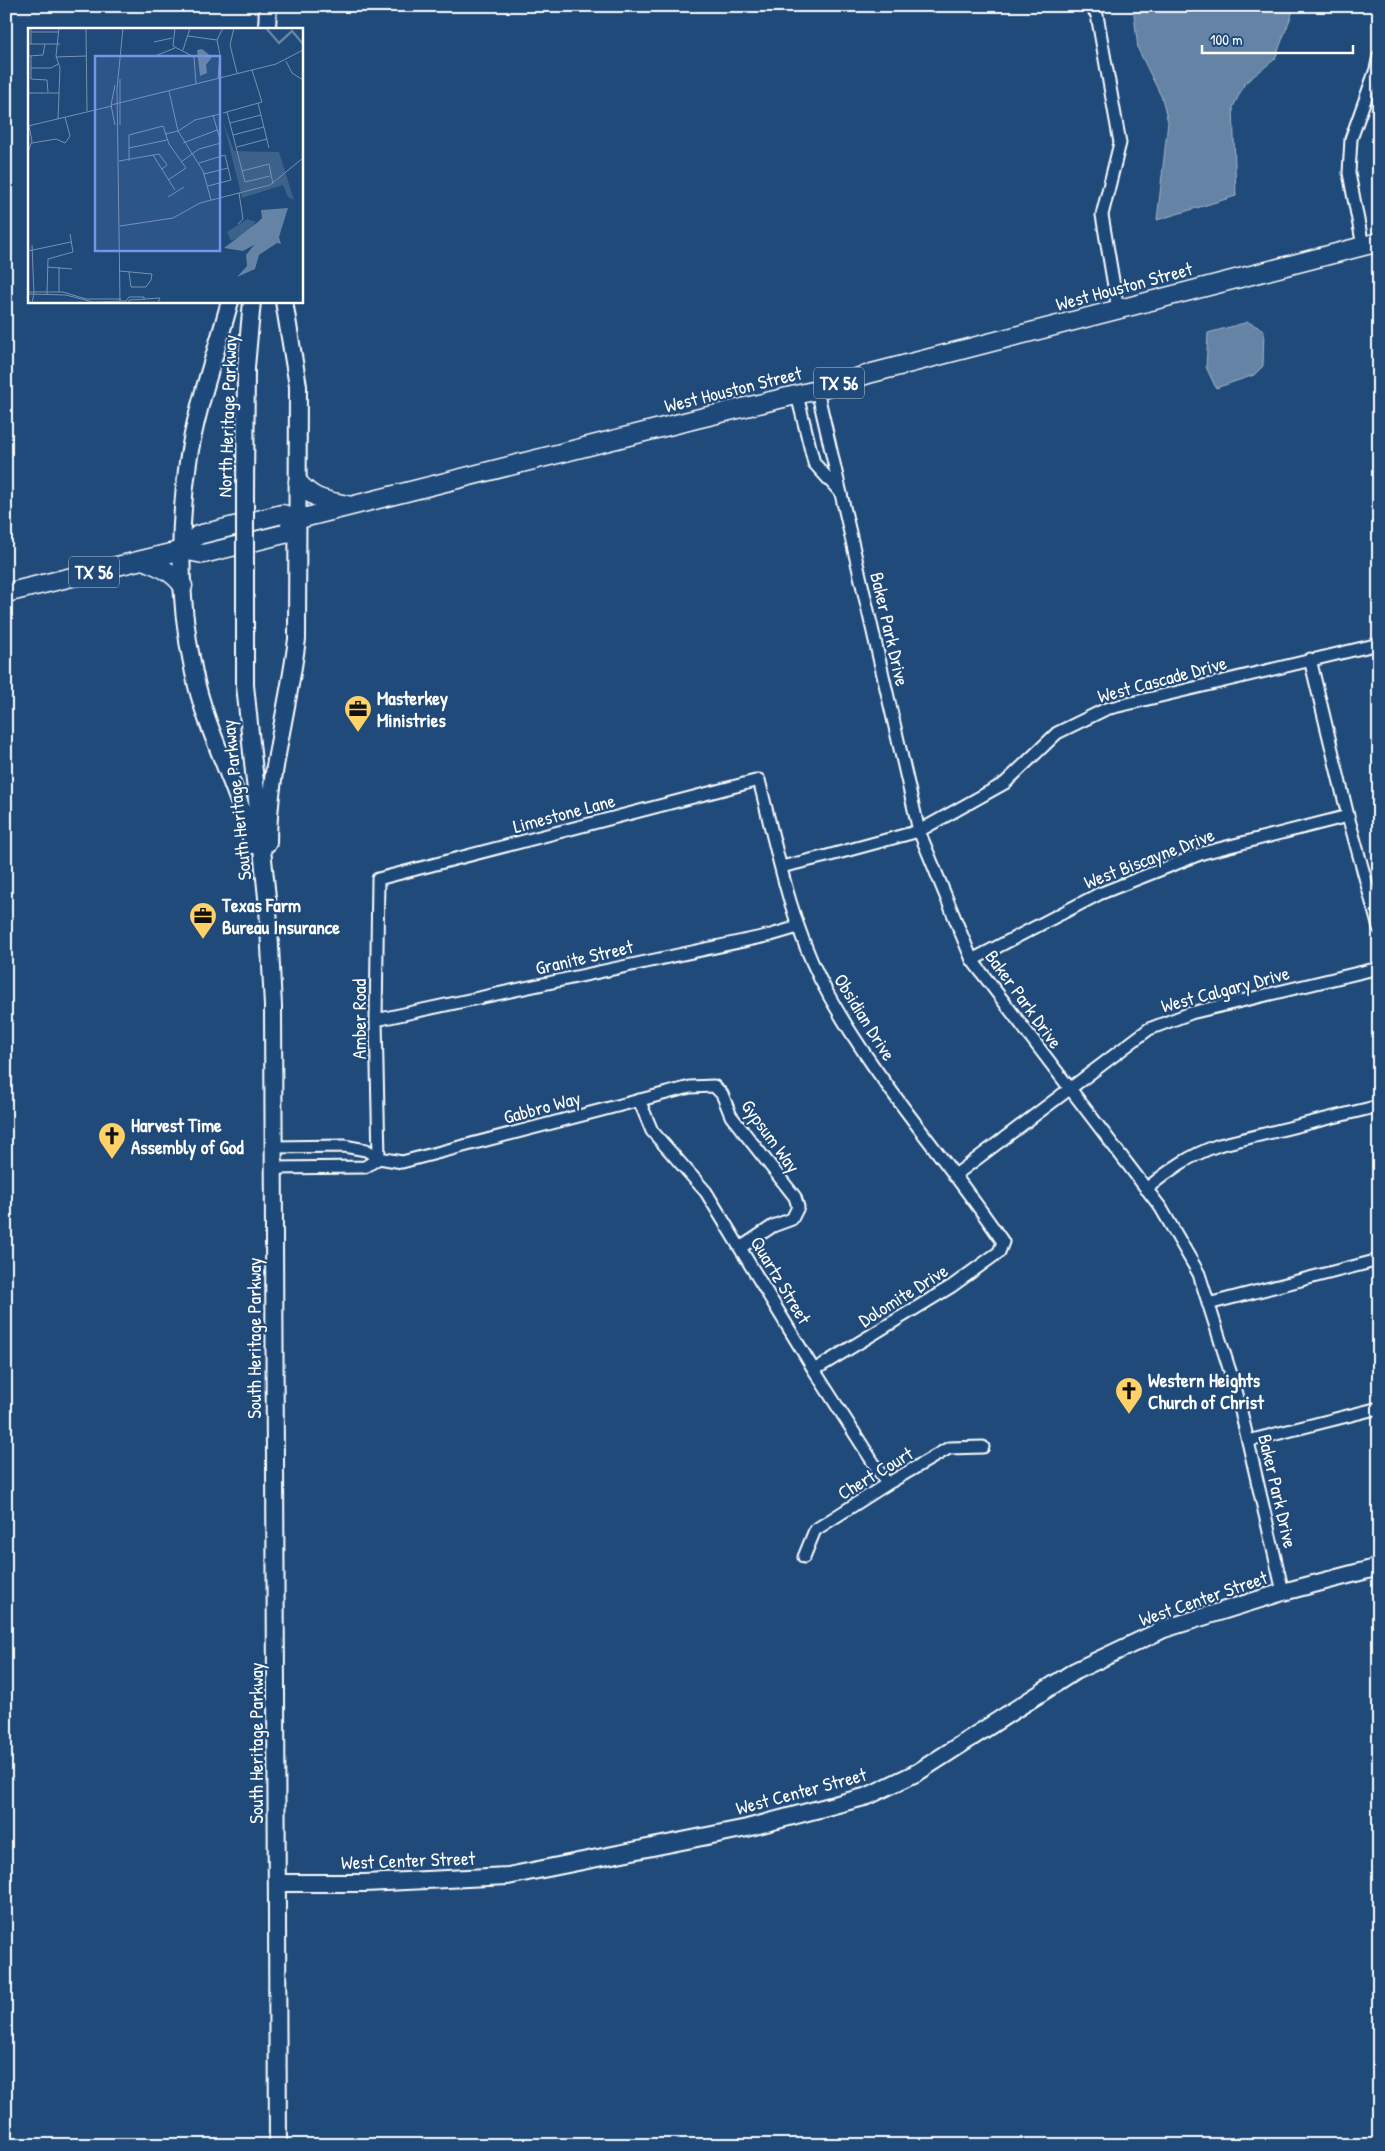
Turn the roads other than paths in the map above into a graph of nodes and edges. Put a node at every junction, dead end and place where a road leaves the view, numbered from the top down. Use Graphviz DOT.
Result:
graph roads {
  1 [pos="268,6"];
  2 [pos="1091,6"];
  3 [pos="267,28"];
  4 [pos="1379,56"];
  5 [pos="1371,244"];
  6 [pos="230,302"];
  7 [pos="252,302"];
  8 [pos="284,302"];
  9 [pos="1118,310"];
  10 [pos="817,390"];
  11 [pos="797,395"];
  12 [pos="298,482"];
  13 [pos="841,494"];
  14 [pos="352,506"];
  15 [pos="298,520"];
  16 [pos="245,532"];
  17 [pos="182,550"];
  18 [pos="142,560"];
  19 [pos="183,586"];
  20 [pos="6,593"];
  21 [pos="1379,644"];
  22 [pos="1310,659"];
  23 [pos="759,780"];
  24 [pos="1348,816"];
  25 [pos="919,831"];
  26 [pos="781,867"];
  27 [pos="378,879"];
  28 [pos="268,908"];
  29 [pos="798,927"];
  30 [pos="1379,928"];
  31 [pos="972,960"];
  32 [pos="1379,968"];
  33 [pos="376,1020"];
  34 [pos="714,1086"];
  35 [pos="1069,1089"];
  36 [pos="640,1100"];
  37 [pos="1379,1106"];
  38 [pos="273,1147"];
  39 [pos="379,1158"];
  40 [pos="273,1168"];
  41 [pos="954,1176"];
  42 [pos="1146,1189"];
  43 [pos="1003,1242"];
  44 [pos="740,1248"];
  45 [pos="1379,1260"];
  46 [pos="1208,1304"];
  47 [pos="814,1370"];
  48 [pos="1379,1408"];
  49 [pos="1248,1441"];
  50 [pos="983,1448"];
  51 [pos="887,1484"];
  52 [pos="804,1557"];
  53 [pos="1379,1567"];
  54 [pos="1283,1592"];
  55 [pos="277,1883"];
  56 [pos="278,2145"];
  1 -- 3 [label="main road"];
  2 -- 9 [label="street"];
  4 -- 5 [label="street"];
  5 -- 9 [label="main road, West Houston Street / TX 56"];
  6 -- 17 [label="main road"];
  7 -- 16 [label="main road, North Heritage Parkway, bridge"];
  8 -- 12 [label="main road"];
  9 -- 10 [label="main road, West Houston Street / TX 56"];
  10 -- 11 [label="main road, West Houston Street / TX 56"];
  10 -- 13 [label="street, Baker Park Drive"];
  11 -- 13 [label="street"];
  11 -- 14 [label="main road, West Houston Street / TX 56"];
  12 -- 14 [label="main road"];
  12 -- 15 [label="main road"];
  13 -- 25 [label="street, Baker Park Drive"];
  14 -- 15 [label="main road, West Houston Street / TX 56"];
  15 -- 17 [label="main road, West Houston Street / TX 56"];
  15 -- 28 [label="main road"];
  16 -- 28 [label="main road, South Heritage Parkway, bridge"];
  17 -- 18 [label="main road, West Houston Street / TX 56"];
  17 -- 19 [label="main road"];
  18 -- 19 [label="main road"];
  18 -- 20 [label="main road, West Houston Street / TX 56"];
  19 -- 28 [label="main road"];
  21 -- 22 [label="street, West Cascade Drive"];
  22 -- 24 [label="street"];
  22 -- 25 [label="street, West Cascade Drive"];
  23 -- 26 [label="street, Obsidian Drive"];
  23 -- 27 [label="street, Limestone Lane"];
  24 -- 30 [label="street"];
  24 -- 31 [label="street, West Biscayne Drive"];
  25 -- 26 [label="street, West Cascade Drive"];
  25 -- 31 [label="street, Baker Park Drive"];
  26 -- 29 [label="street, Obsidian Drive"];
  27 -- 33 [label="street, Amber Road"];
  28 -- 38 [label="main road, South Heritage Parkway"];
  29 -- 33 [label="street, Granite Street"];
  29 -- 41 [label="street, Obsidian Drive"];
  31 -- 35 [label="street, Baker Park Drive"];
  32 -- 35 [label="street, West Calgary Drive"];
  33 -- 39 [label="street, Amber Road"];
  34 -- 36 [label="street, Gabbro Way"];
  34 -- 44 [label="street, Gypsum Way"];
  35 -- 41 [label="street, West Calgary Drive"];
  35 -- 42 [label="street, Baker Park Drive"];
  36 -- 39 [label="street, Gabbro Way"];
  36 -- 44 [label="street, Quartz Street"];
  37 -- 42 [label="street"];
  38 -- 39 [label="street, Gabbro Way"];
  38 -- 40 [label="main road, South Heritage Parkway"];
  39 -- 40 [label="street"];
  40 -- 55 [label="main road, South Heritage Parkway"];
  41 -- 43 [label="street, Obsidian Drive"];
  42 -- 46 [label="street, Baker Park Drive"];
  43 -- 47 [label="street, Dolomite Drive"];
  44 -- 47 [label="street, Quartz Street"];
  45 -- 46 [label="street"];
  46 -- 49 [label="street, Baker Park Drive"];
  47 -- 51 [label="street, Quartz Street"];
  48 -- 49 [label="street"];
  49 -- 54 [label="street, Baker Park Drive"];
  50 -- 51 [label="street, Chert Court"];
  51 -- 52 [label="street, Chert Court"];
  53 -- 54 [label="main road, West Center Street"];
  54 -- 55 [label="main road, West Center Street"];
  55 -- 56 [label="main road, South Heritage Parkway"];
}
